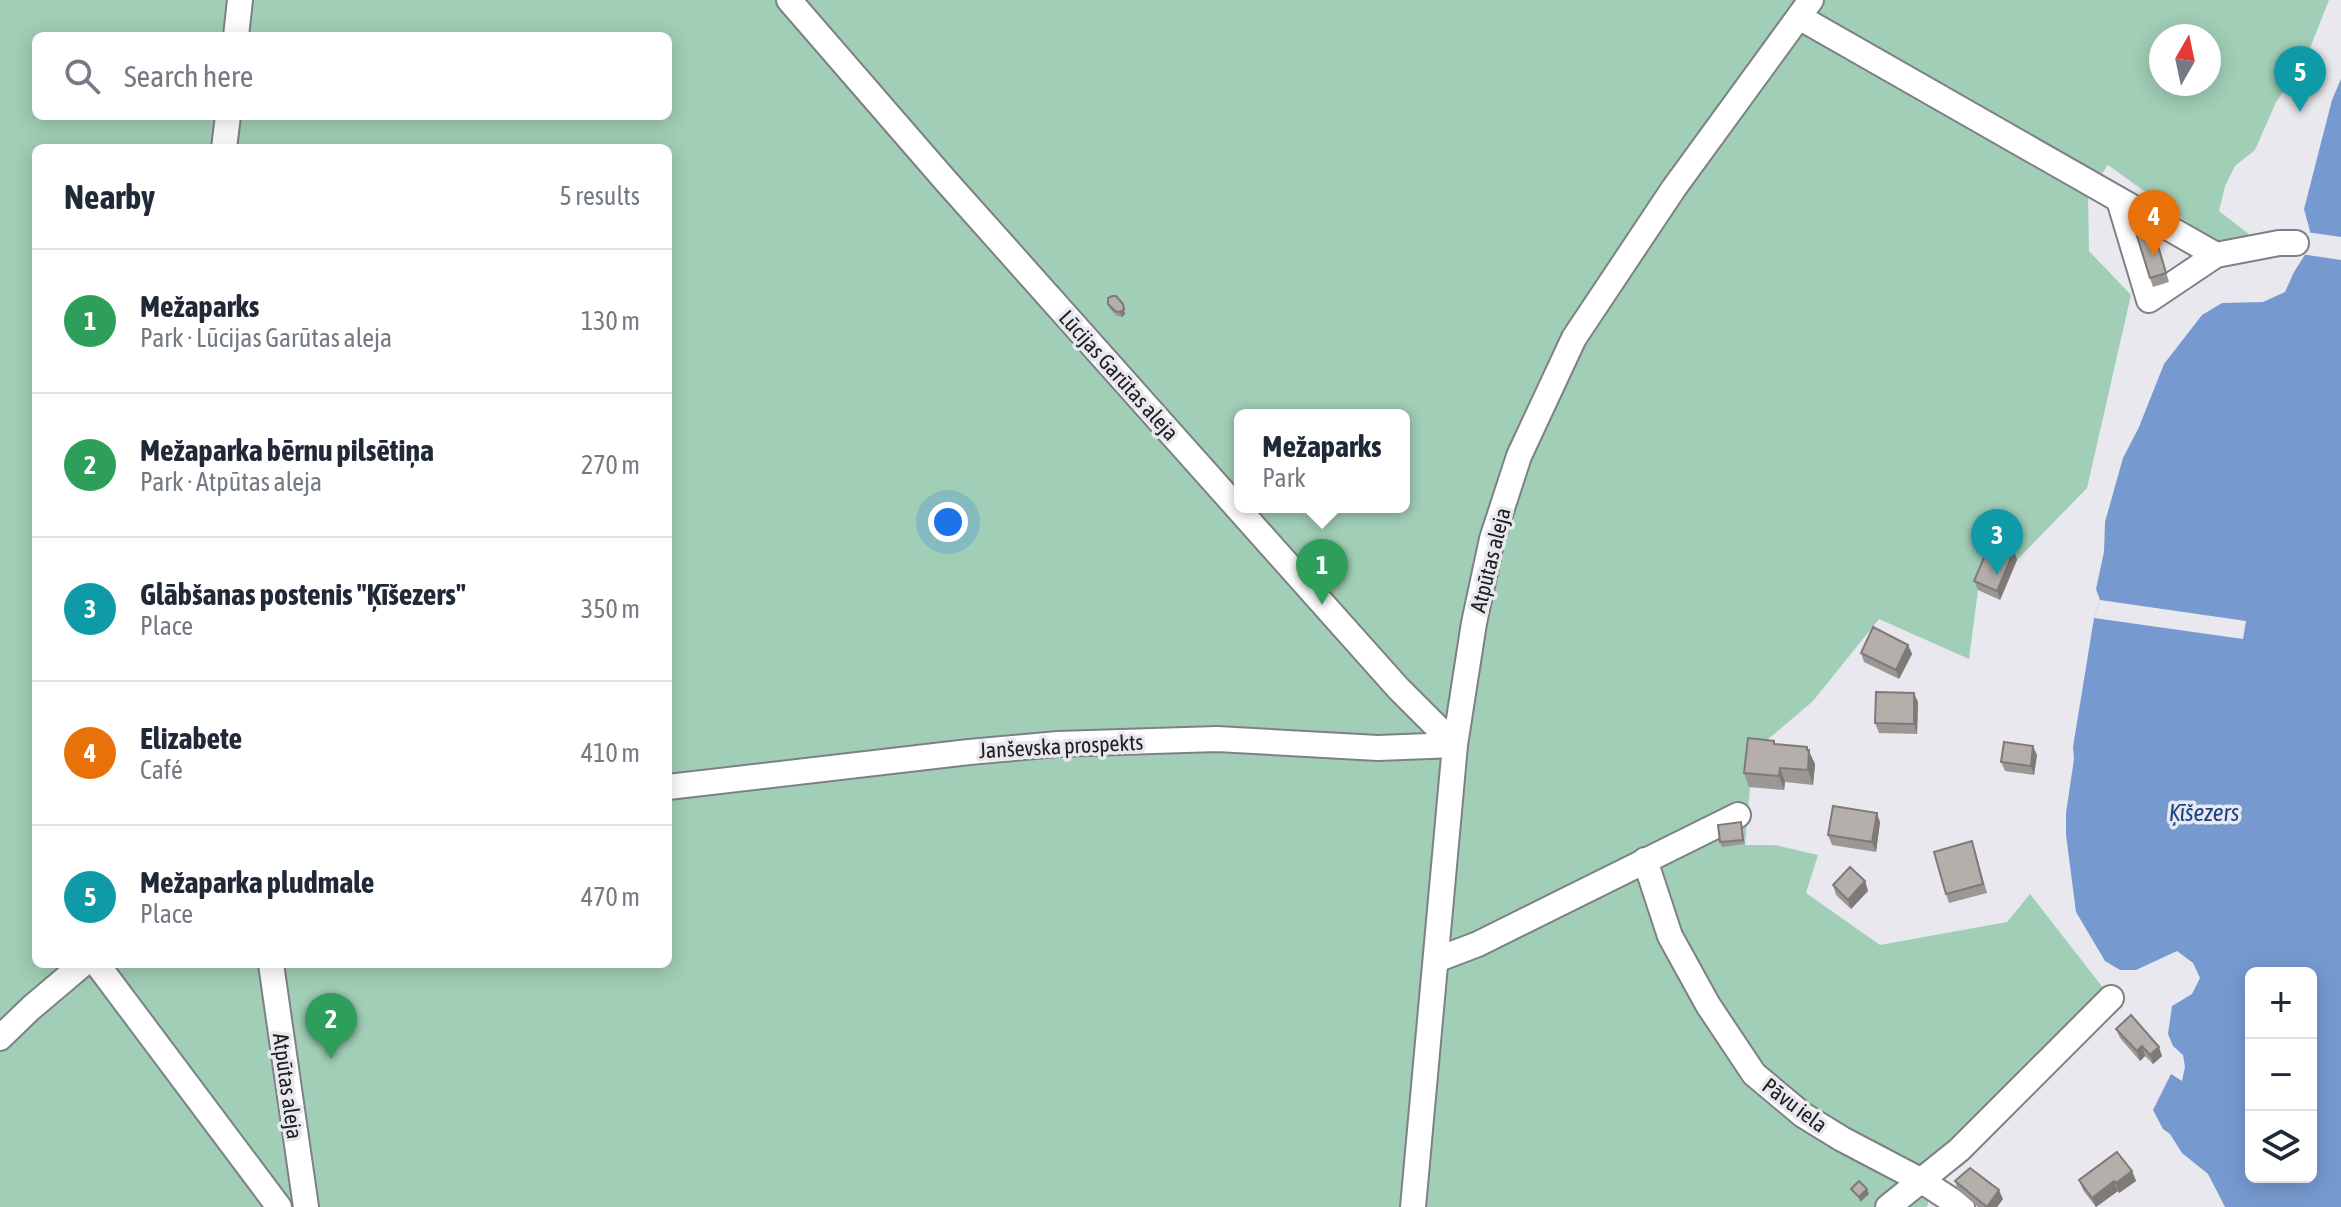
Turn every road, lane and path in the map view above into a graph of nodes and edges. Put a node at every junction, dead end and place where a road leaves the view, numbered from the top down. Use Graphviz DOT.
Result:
graph roads {
  1 [pos="240,0"];
  2 [pos="789,0"];
  3 [pos="1805,9"];
  4 [pos="236,32"];
  5 [pos="228,120"];
  6 [pos="224,144"];
  7 [pos="2119,200"];
  8 [pos="2296,243"];
  9 [pos="2216,255"];
  10 [pos="1234,504"];
  11 [pos="1242,513"];
  12 [pos="1455,745"];
  13 [pos="672,787"];
  14 [pos="1738,815"];
  15 [pos="1645,860"];
  16 [pos="1436,960"];
  17 [pos="78,968"];
  18 [pos="100,968"];
  19 [pos="272,968"];
  20 [pos="2111,998"];
  21 [pos="0,1038"];
  22 [pos="1922,1181"];
  23 [pos="279,1207"];
  24 [pos="306,1207"];
  25 [pos="1413,1207"];
  26 [pos="1888,1207"];
  27 [pos="1962,1207"];
  1 -- 4 [label="street"];
  2 -- 10 [label="street, Lūcijas Garūtas aleja"];
  3 -- 7 [label="street"];
  3 -- 12 [label="street, Atpūtas aleja"];
  5 -- 6 [label="street"];
  7 -- 9 [label="street"];
  7 -- 9 [label="street"];
  8 -- 9 [label="street"];
  11 -- 12 [label="street, Lūcijas Garūtas aleja"];
  12 -- 13 [label="street, Janševska prospekts"];
  12 -- 16 [label="street, Atpūtas aleja"];
  14 -- 15 [label="street"];
  15 -- 16 [label="street"];
  15 -- 22 [label="street, Pāvu iela"];
  16 -- 25 [label="street, Atpūtas aleja"];
  17 -- 21 [label="street"];
  18 -- 23 [label="street"];
  19 -- 24 [label="street, Atpūtas aleja"];
  20 -- 22 [label="street"];
  22 -- 26 [label="street"];
  22 -- 27 [label="street, Pāvu iela"];
}
